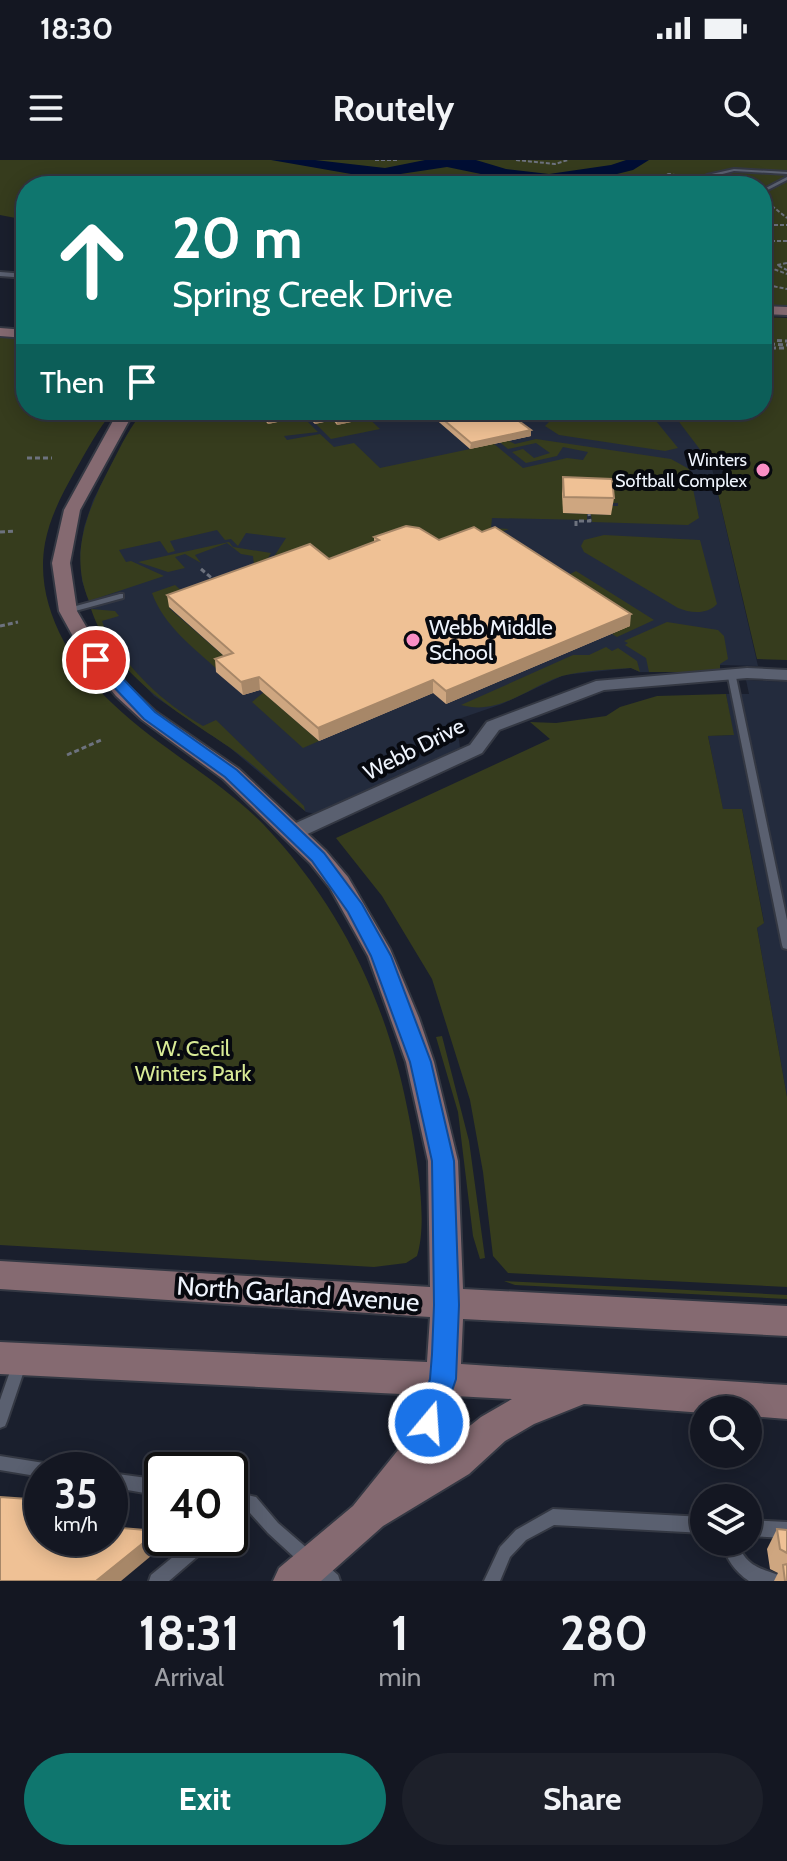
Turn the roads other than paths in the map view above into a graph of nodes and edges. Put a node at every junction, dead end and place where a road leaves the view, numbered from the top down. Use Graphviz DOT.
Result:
graph roads {
  1 [pos="713,176"];
  2 [pos="787,176"];
  3 [pos="120,420"];
  4 [pos="120,596"];
  5 [pos="68,611"];
  6 [pos="787,675"];
  7 [pos="732,677"];
  8 [pos="294,832"];
  9 [pos="782,903"];
  10 [pos="787,945"];
  11 [pos="0,1275"];
  12 [pos="447,1305"];
  13 [pos="787,1321"];
  14 [pos="10,1359"];
  15 [pos="443,1379"];
  16 [pos="583,1389"];
  17 [pos="787,1402"];
  18 [pos="0,1421"];
  19 [pos="0,1463"];
  20 [pos="24,1467"];
  21 [pos="248,1502"];
  22 [pos="251,1502"];
  23 [pos="248,1504"];
  24 [pos="366,1519"];
  25 [pos="690,1524"];
  26 [pos="762,1529"];
  27 [pos="787,1530"];
  28 [pos="187,1556"];
  29 [pos="735,1556"];
  30 [pos="312,1575"];
  31 [pos="157,1581"];
  32 [pos="492,1581"];
  33 [pos="772,1581"];
  1 -- 2 [label="lane"];
  3 -- 5 [label="street"];
  4 -- 5 [label="lane"];
  5 -- 8 [label="street"];
  6 -- 7 [label="street, Webb Drive"];
  7 -- 8 [label="street, Webb Drive"];
  7 -- 9 [label="lane"];
  8 -- 12 [label="street"];
  9 -- 10 [label="lane"];
  11 -- 12 [label="street, North Garland Avenue"];
  12 -- 13 [label="street, North Garland Avenue"];
  12 -- 15 [label="street"];
  14 -- 15 [label="street"];
  14 -- 18 [label="lane"];
  15 -- 16 [label="street"];
  15 -- 24 [label="street"];
  16 -- 17 [label="street"];
  16 -- 24 [label="street"];
  19 -- 20 [label="lane"];
  21 -- 22 [label="lane"];
  22 -- 23 [label="lane"];
  22 -- 30 [label="lane"];
  24 -- 30 [label="street"];
  25 -- 32 [label="lane"];
  26 -- 27 [label="lane"];
  28 -- 31 [label="lane"];
  29 -- 33 [label="lane"];
}
